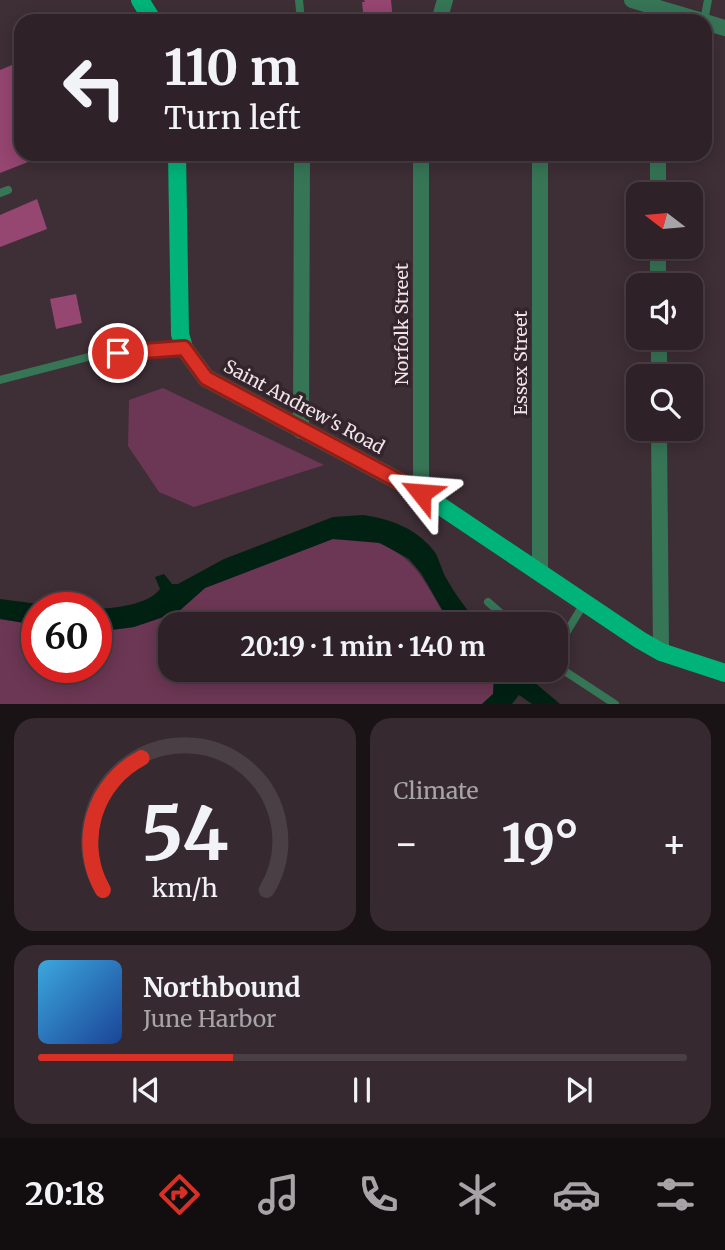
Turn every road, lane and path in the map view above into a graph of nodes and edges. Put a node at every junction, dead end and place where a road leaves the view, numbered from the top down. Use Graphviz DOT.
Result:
graph roads {
  1 [pos="632,0"];
  2 [pos="668,14"];
  3 [pos="177,161"];
  4 [pos="302,161"];
  5 [pos="421,161"];
  6 [pos="540,161"];
  7 [pos="657,161"];
  8 [pos="658,182"];
  9 [pos="184,348"];
  10 [pos="0,380"];
  11 [pos="301,431"];
  12 [pos="659,441"];
  13 [pos="421,493"];
  14 [pos="540,571"];
  15 [pos="488,602"];
  16 [pos="585,602"];
  17 [pos="499,612"];
  18 [pos="568,630"];
  19 [pos="661,652"];
  20 [pos="568,673"];
  21 [pos="725,673"];
  22 [pos="615,704"];
  1 -- 2 [label="street"];
  3 -- 9 [label="main road, Saint Andrew's Road"];
  4 -- 11 [label="street"];
  5 -- 13 [label="street, Norfolk Street"];
  6 -- 14 [label="street, Essex Street"];
  7 -- 8 [label="street"];
  9 -- 10 [label="lane"];
  9 -- 11 [label="main road, Saint Andrew's Road"];
  11 -- 13 [label="main road, Saint Andrew's Road"];
  12 -- 19 [label="street"];
  13 -- 14 [label="main road, Saint Andrew's Road"];
  14 -- 16 [label="main road, Saint Andrew's Road"];
  15 -- 17 [label="lane"];
  16 -- 18 [label="lane"];
  16 -- 19 [label="main road, Saint Andrew's Road"];
  19 -- 21 [label="main road, Saint Andrew's Road"];
  20 -- 22 [label="lane"];
}
